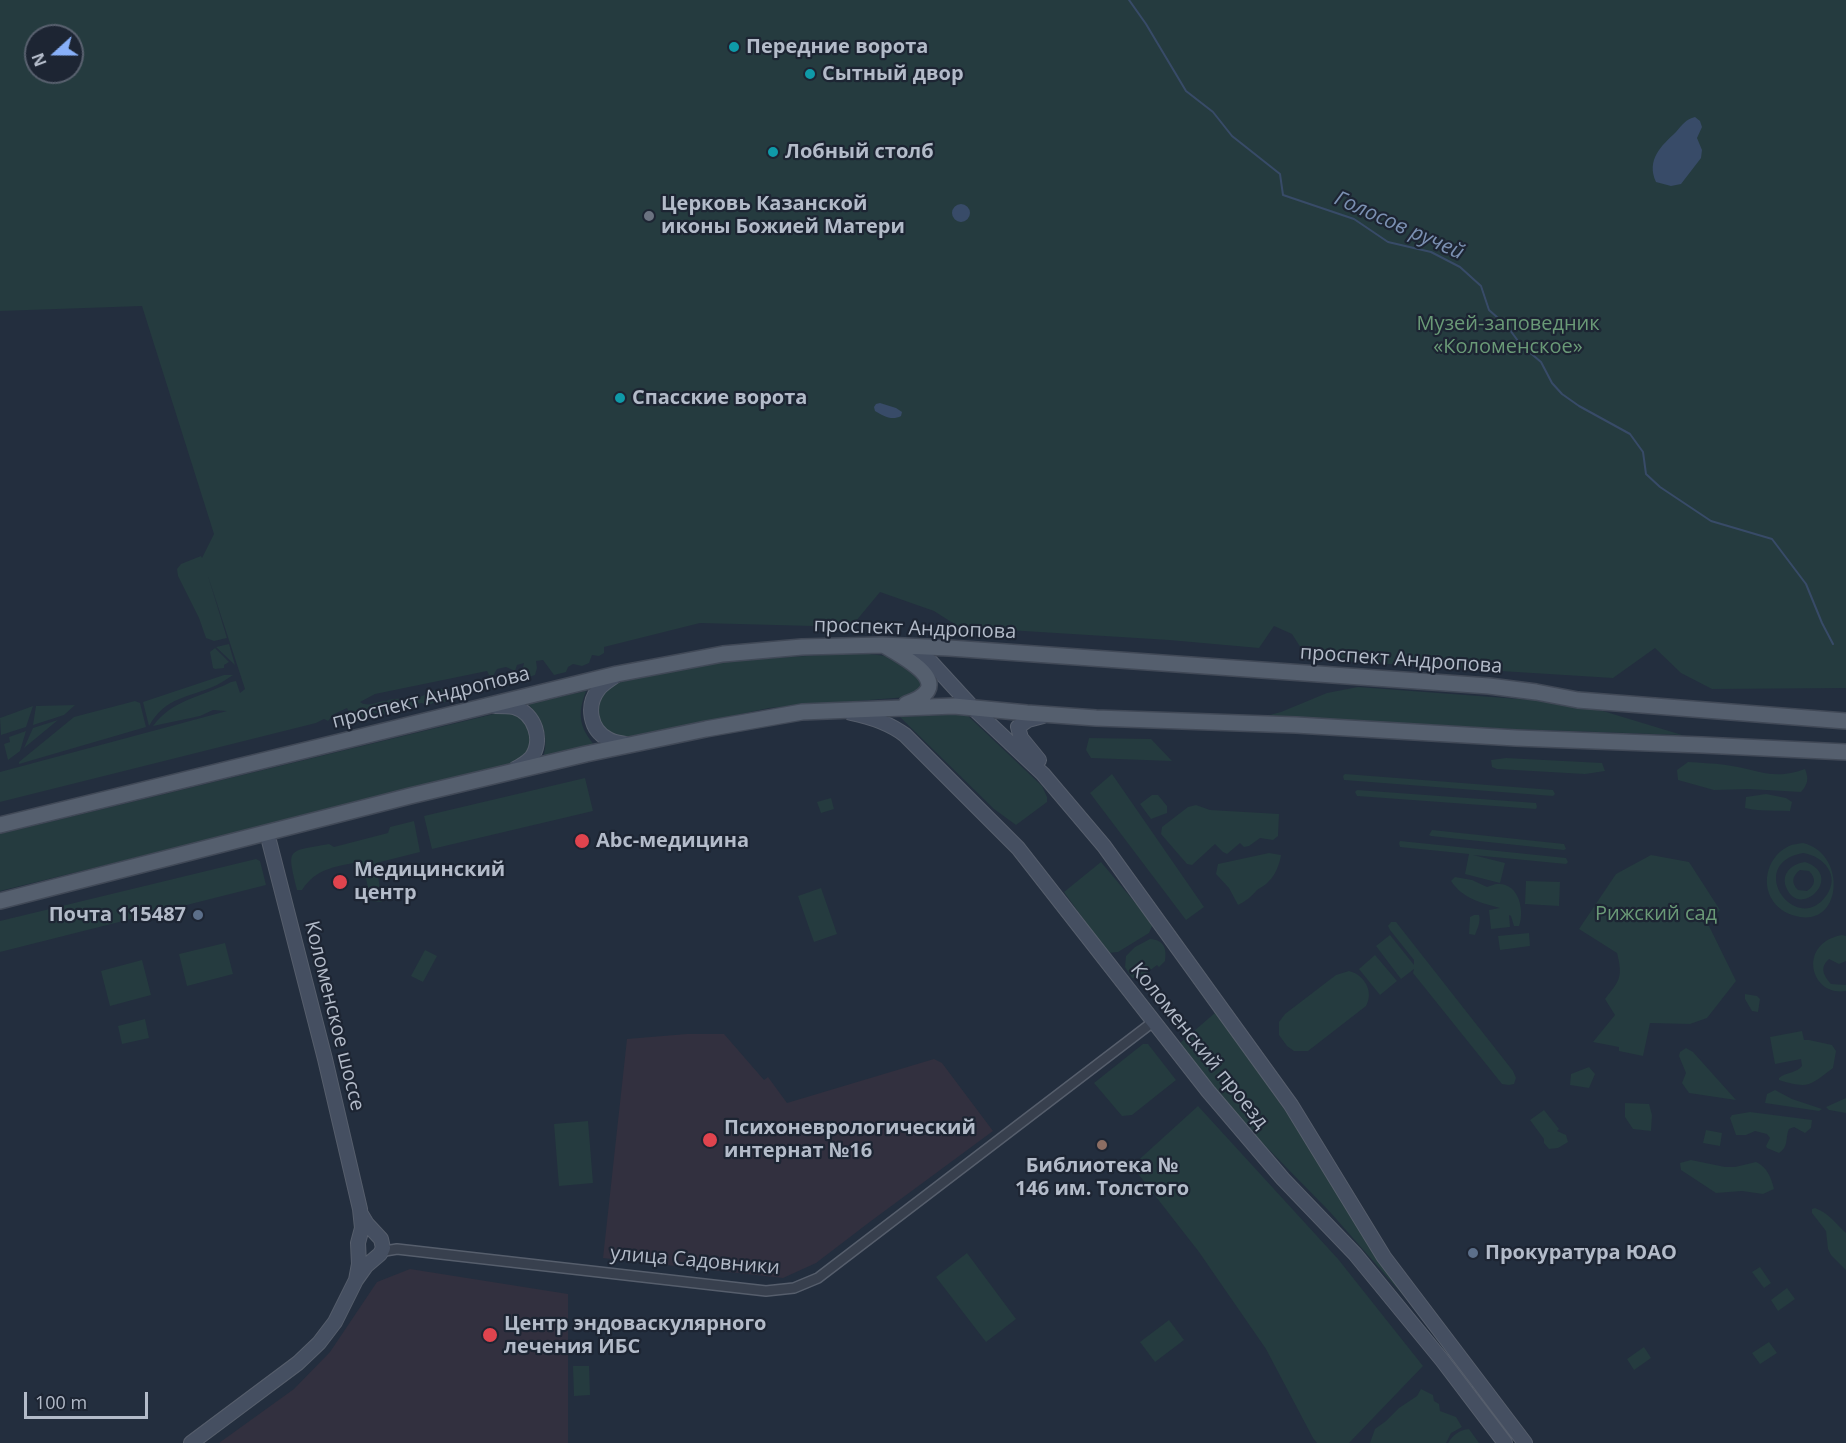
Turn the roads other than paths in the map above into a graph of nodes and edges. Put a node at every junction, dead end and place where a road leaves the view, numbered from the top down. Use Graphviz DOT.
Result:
graph roads {
  1 [pos="882,645"];
  2 [pos="907,646"];
  3 [pos="617,674"];
  4 [pos="481,707"];
  5 [pos="898,707"];
  6 [pos="974,709"];
  7 [pos="837,710"];
  8 [pos="1050,715"];
  9 [pos="1846,721"];
  10 [pos="633,746"];
  11 [pos="1846,752"];
  12 [pos="505,773"];
  13 [pos="1054,787"];
  14 [pos="0,825"];
  15 [pos="267,833"];
  16 [pos="0,901"];
  17 [pos="1154,1022"];
  18 [pos="360,1209"];
  19 [pos="379,1237"];
  20 [pos="359,1245"];
  21 [pos="397,1250"];
  22 [pos="378,1255"];
  23 [pos="356,1280"];
  24 [pos="1410,1293"];
  25 [pos="1396,1304"];
  26 [pos="193,1442"];
  27 [pos="1505,1443"];
  28 [pos="1525,1443"];
  1 -- 2 [label="main road, проспект Андропова"];
  1 -- 3 [label="main road, проспект Андропова"];
  1 -- 5 [label="main road"];
  2 -- 6 [label="main road, Коломенский проезд"];
  2 -- 9 [label="main road, проспект Андропова"];
  3 -- 4 [label="main road, проспект Андропова"];
  3 -- 10 [label="main road"];
  4 -- 12 [label="main road"];
  4 -- 14 [label="main road, проспект Андропова"];
  5 -- 6 [label="main road"];
  5 -- 7 [label="main road"];
  6 -- 8 [label="main road"];
  6 -- 13 [label="main road, Коломенский проезд"];
  7 -- 10 [label="main road"];
  7 -- 17 [label="main road, Коломенский проезд"];
  8 -- 11 [label="main road"];
  8 -- 13 [label="main road"];
  10 -- 12 [label="main road"];
  12 -- 15 [label="main road"];
  13 -- 24 [label="main road, Коломенский проезд"];
  15 -- 16 [label="main road"];
  15 -- 18 [label="main road, Коломенское шоссе"];
  17 -- 21 [label="street, улица Садовники"];
  17 -- 25 [label="main road, Коломенский проезд"];
  18 -- 19 [label="main road, Коломенское шоссе"];
  18 -- 20 [label="main road, Коломенское шоссе"];
  19 -- 20 [label="main road"];
  19 -- 21 [label="street, улица Садовники"];
  19 -- 22 [label="main road"];
  20 -- 22 [label="main road"];
  20 -- 23 [label="main road"];
  21 -- 22 [label="street, улица Садовники"];
  22 -- 23 [label="main road"];
  23 -- 26 [label="main road"];
  24 -- 25 [label="street"];
  24 -- 28 [label="main road, Коломенский проезд"];
  25 -- 27 [label="main road, Коломенский проезд"];
}
